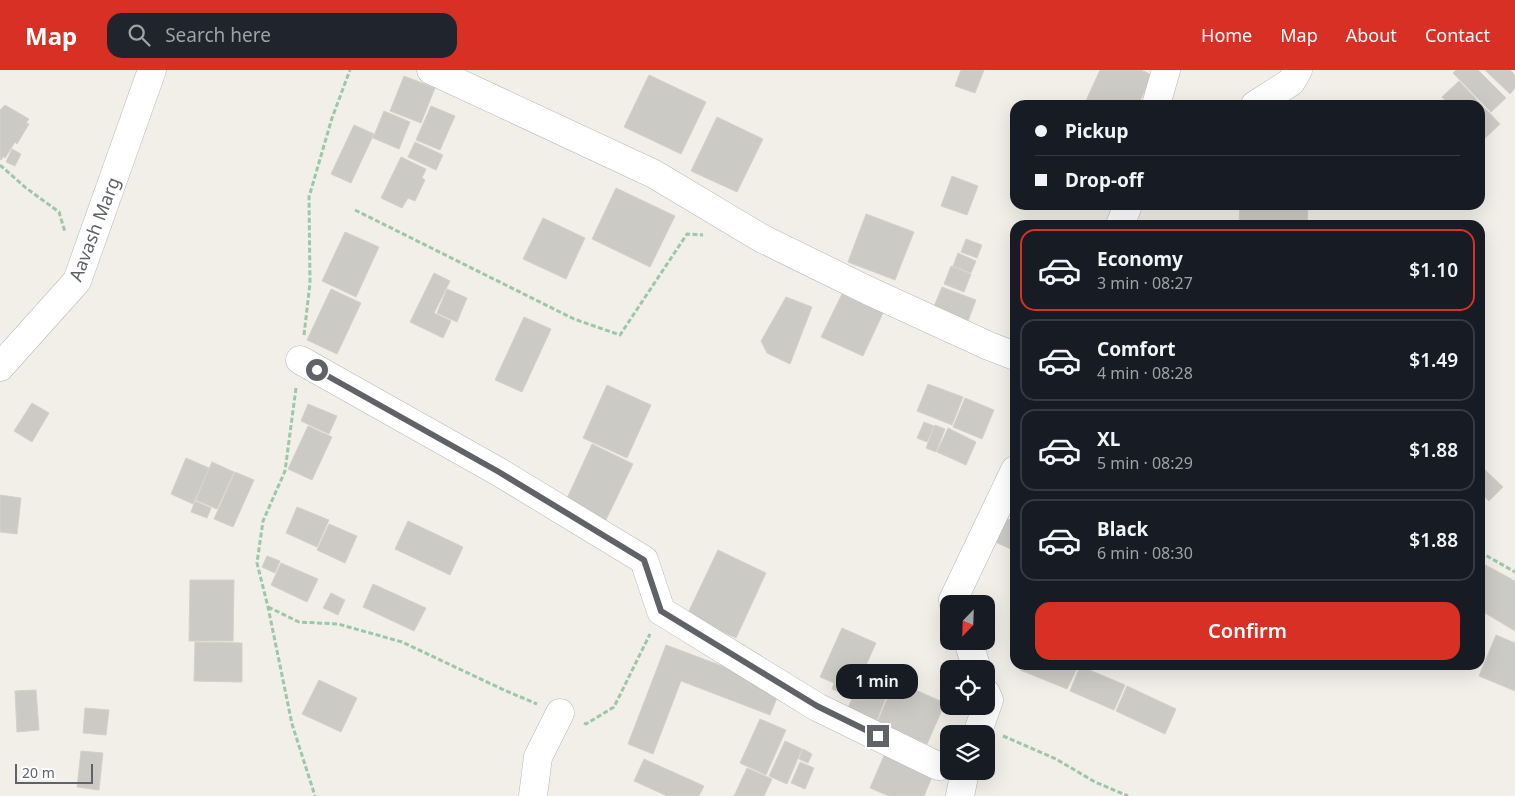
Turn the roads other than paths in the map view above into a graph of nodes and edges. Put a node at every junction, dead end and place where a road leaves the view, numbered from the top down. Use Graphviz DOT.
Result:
graph roads {
  1 [pos="152,70"];
  2 [pos="431,70"];
  3 [pos="1166,70"];
  4 [pos="1298,70"];
  5 [pos="1157,100"];
  6 [pos="1263,100"];
  7 [pos="1010,354"];
  8 [pos="300,360"];
  9 [pos="0,367"];
  10 [pos="1010,480"];
  11 [pos="955,595"];
  12 [pos="560,713"];
  13 [pos="940,766"];
  14 [pos="963,780"];
  15 [pos="533,796"];
  16 [pos="960,796"];
  1 -- 9 [label="street, Aavash Marg"];
  2 -- 7 [label="street"];
  3 -- 5 [label="street"];
  4 -- 6 [label="street"];
  8 -- 13 [label="street"];
  10 -- 11 [label="street"];
  12 -- 15 [label="street"];
  14 -- 16 [label="street"];
}
